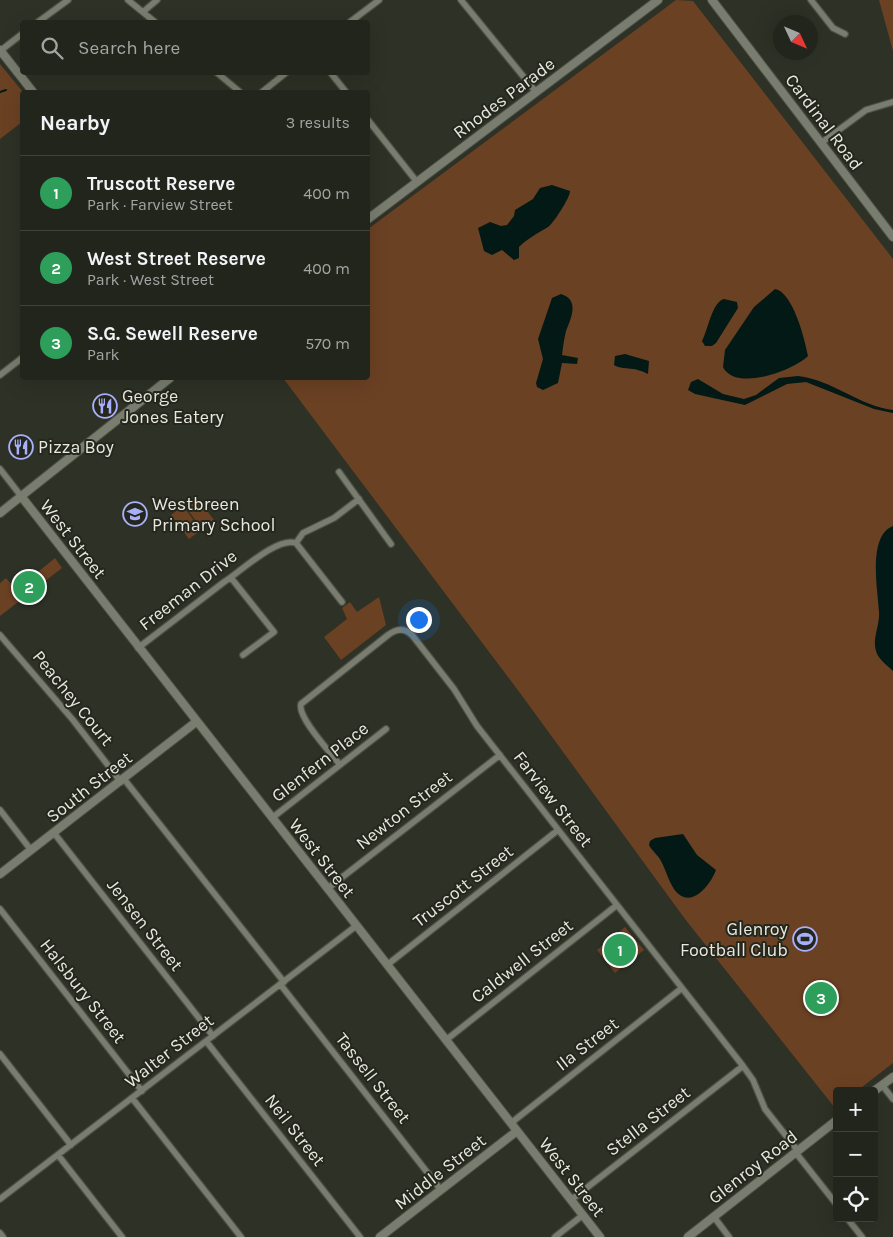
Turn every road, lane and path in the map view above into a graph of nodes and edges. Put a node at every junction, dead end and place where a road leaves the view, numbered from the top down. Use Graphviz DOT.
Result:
graph roads {
  1 [pos="68,0"];
  2 [pos="128,0"];
  3 [pos="157,0"];
  4 [pos="379,0"];
  5 [pos="462,0"];
  6 [pos="658,0"];
  7 [pos="712,0"];
  8 [pos="811,0"];
  9 [pos="143,12"];
  10 [pos="41,20"];
  11 [pos="153,20"];
  12 [pos="353,20"];
  13 [pos="845,34"];
  14 [pos="20,35"];
  15 [pos="0,50"];
  16 [pos="220,75"];
  17 [pos="283,75"];
  18 [pos="332,75"];
  19 [pos="31,90"];
  20 [pos="238,90"];
  21 [pos="264,90"];
  22 [pos="344,90"];
  23 [pos="536,92"];
  24 [pos="893,102"];
  25 [pos="370,123"];
  26 [pos="821,143"];
  27 [pos="417,182"];
  28 [pos="370,217"];
  29 [pos="892,233"];
  30 [pos="20,360"];
  31 [pos="0,376"];
  32 [pos="167,380"];
  33 [pos="0,468"];
  34 [pos="339,472"];
  35 [pos="21,496"];
  36 [pos="358,499"];
  37 [pos="0,513"];
  38 [pos="296,543"];
  39 [pos="391,544"];
  40 [pos="232,579"];
  41 [pos="342,602"];
  42 [pos="0,635"];
  43 [pos="138,648"];
  44 [pos="243,655"];
  45 [pos="196,722"];
  46 [pos="386,729"];
  47 [pos="500,755"];
  48 [pos="340,765"];
  49 [pos="123,780"];
  50 [pos="0,810"];
  51 [pos="272,818"];
  52 [pos="558,830"];
  53 [pos="54,833"];
  54 [pos="31,850"];
  55 [pos="0,874"];
  56 [pos="327,889"];
  57 [pos="617,905"];
  58 [pos="0,909"];
  59 [pos="356,926"];
  60 [pos="387,965"];
  61 [pos="282,983"];
  62 [pos="682,988"];
  63 [pos="213,1036"];
  64 [pos="446,1040"];
  65 [pos="206,1041"];
  66 [pos="0,1054"];
  67 [pos="743,1066"];
  68 [pos="893,1077"];
  69 [pos="882,1085"];
  70 [pos="878,1088"];
  71 [pos="142,1091"];
  72 [pos="132,1098"];
  73 [pos="893,1099"];
  74 [pos="511,1123"];
  75 [pos="833,1123"];
  76 [pos="518,1131"];
  77 [pos="71,1145"];
  78 [pos="797,1152"];
  79 [pos="58,1155"];
  80 [pos="441,1190"];
  81 [pos="0,1199"];
  82 [pos="572,1200"];
  83 [pos="833,1200"];
  84 [pos="583,1215"];
  85 [pos="714,1217"];
  86 [pos="850,1222"];
  87 [pos="0,1233"];
  88 [pos="3,1237"];
  89 [pos="122,1237"];
  90 [pos="241,1237"];
  91 [pos="360,1237"];
  92 [pos="380,1237"];
  93 [pos="555,1237"];
  94 [pos="600,1237"];
  95 [pos="688,1237"];
  96 [pos="729,1237"];
  97 [pos="862,1237"];
  1 -- 10 [label="street"];
  2 -- 9 [label="street"];
  3 -- 9 [label="street"];
  4 -- 12 [label="street"];
  5 -- 23 [label="street"];
  6 -- 23 [label="street, Rhodes Parade"];
  7 -- 26 [label="street, Cardinal Road"];
  8 -- 13 [label="street"];
  9 -- 11 [label="street"];
  14 -- 15 [label="street"];
  15 -- 19 [label="street"];
  16 -- 20 [label="street"];
  17 -- 21 [label="street"];
  18 -- 22 [label="street"];
  23 -- 27 [label="street, Rhodes Parade"];
  24 -- 26 [label="street"];
  25 -- 27 [label="street"];
  26 -- 29 [label="street, Cardinal Road"];
  27 -- 28 [label="street, Rhodes Parade"];
  30 -- 31 [label="street"];
  32 -- 35 [label="street"];
  33 -- 35 [label="street"];
  34 -- 36 [label="street"];
  35 -- 37 [label="street"];
  35 -- 43 [label="street, West Street"];
  36 -- 38 [label="street, Freeman Drive"];
  36 -- 39 [label="street"];
  38 -- 40 [label="street, Freeman Drive"];
  38 -- 41 [label="street"];
  40 -- 43 [label="street, Freeman Drive"];
  40 -- 44 [label="street"];
  42 -- 49 [label="street, Peachey Court"];
  43 -- 45 [label="street, West Street"];
  45 -- 49 [label="street, South Street"];
  45 -- 51 [label="street, West Street"];
  46 -- 48 [label="street, Glenfern Place"];
  47 -- 48 [label="street, Farview Street"];
  47 -- 52 [label="street, Farview Street"];
  47 -- 56 [label="street, Newton Street"];
  48 -- 51 [label="street, Glenfern Place"];
  49 -- 53 [label="street, South Street"];
  49 -- 61 [label="street, Tassell Street"];
  50 -- 54 [label="street"];
  51 -- 56 [label="street, West Street"];
  52 -- 57 [label="street, Farview Street"];
  52 -- 60 [label="street, Truscott Street"];
  53 -- 54 [label="street, South Street"];
  53 -- 63 [label="street, Jensen Street"];
  54 -- 55 [label="street, South Street"];
  56 -- 59 [label="street, West Street"];
  57 -- 62 [label="street, Farview Street"];
  57 -- 64 [label="street, Caldwell Street"];
  58 -- 71 [label="street, Halsbury Street"];
  59 -- 60 [label="street, West Street"];
  59 -- 61 [label="street, Walter Street"];
  60 -- 64 [label="street, West Street"];
  61 -- 63 [label="street, Walter Street"];
  61 -- 80 [label="street, Tassell Street"];
  62 -- 67 [label="street, Farview Street"];
  62 -- 74 [label="street, Ila Street"];
  63 -- 65 [label="street, Walter Street"];
  64 -- 74 [label="street, West Street"];
  65 -- 71 [label="street, Walter Street"];
  65 -- 91 [label="street, Neil Street"];
  66 -- 77 [label="street"];
  67 -- 78 [label="street, Farview Street"];
  67 -- 82 [label="street, Stella Street"];
  68 -- 69 [label="street"];
  69 -- 70 [label="street"];
  69 -- 73 [label="street"];
  71 -- 72 [label="street, Walter Street"];
  72 -- 77 [label="street, Walter Street"];
  72 -- 90 [label="street"];
  74 -- 76 [label="street, West Street"];
  75 -- 78 [label="street, Glenroy Road"];
  76 -- 80 [label="street, Middle Street"];
  76 -- 82 [label="street, West Street"];
  77 -- 79 [label="street, Walter Street"];
  78 -- 83 [label="street, Farview Street"];
  78 -- 85 [label="street, Glenroy Road"];
  79 -- 81 [label="street, Walter Street"];
  79 -- 89 [label="street"];
  80 -- 92 [label="street, Middle Street"];
  82 -- 84 [label="street, West Street"];
  84 -- 93 [label="street"];
  84 -- 94 [label="street, West Street"];
  85 -- 95 [label="street, Glenroy Road"];
  85 -- 96 [label="street"];
  86 -- 97 [label="street"];
  87 -- 88 [label="street"];
}
